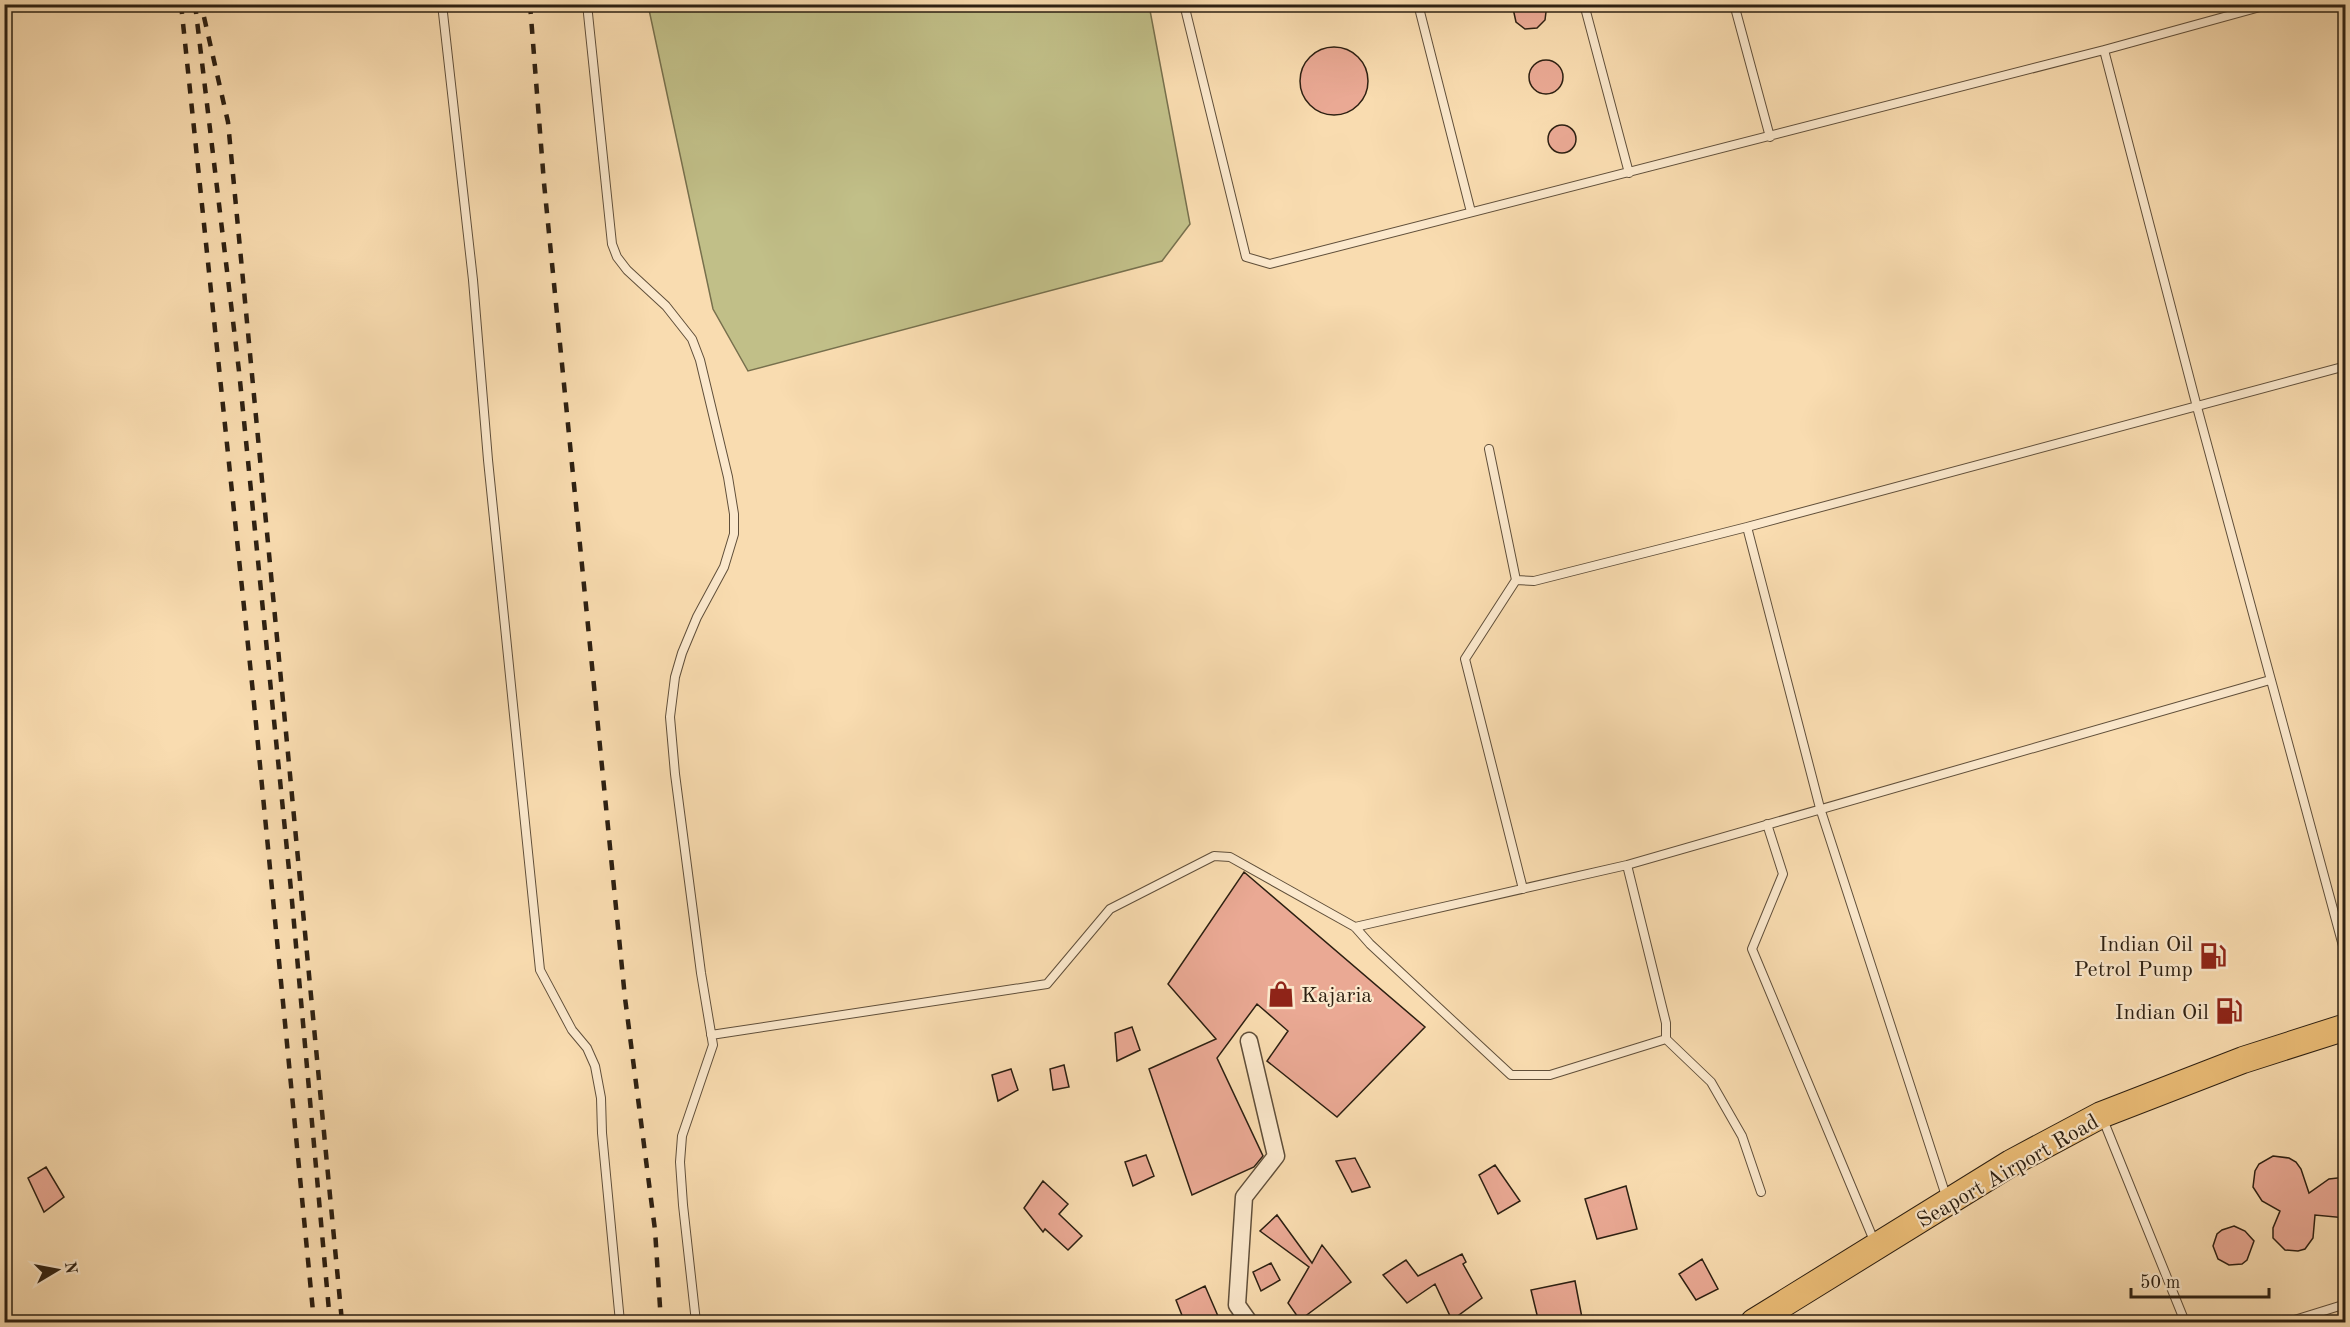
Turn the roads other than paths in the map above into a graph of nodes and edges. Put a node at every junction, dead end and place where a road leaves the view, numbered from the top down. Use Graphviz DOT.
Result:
graph roads {
  1 [pos="442,4"];
  2 [pos="587,4"];
  3 [pos="1184,4"];
  4 [pos="1419,4"];
  5 [pos="1584,4"];
  6 [pos="1734,4"];
  7 [pos="2271,4"];
  8 [pos="2254,7"];
  9 [pos="2104,50"];
  10 [pos="1770,137"];
  11 [pos="1629,173"];
  12 [pos="1471,212"];
  13 [pos="2346,366"];
  14 [pos="2197,407"];
  15 [pos="1489,449"];
  16 [pos="1747,527"];
  17 [pos="1516,580"];
  18 [pos="2270,680"];
  19 [pos="1820,808"];
  20 [pos="1767,824"];
  21 [pos="1627,865"];
  22 [pos="1523,889"];
  23 [pos="1355,927"];
  24 [pos="2346,957"];
  25 [pos="2346,1028"];
  26 [pos="711,1035"];
  27 [pos="1666,1040"];
  28 [pos="1249,1041"];
  29 [pos="2101,1116"];
  30 [pos="1761,1192"];
  31 [pos="1948,1203"];
  32 [pos="1876,1246"];
  33 [pos="2346,1304"];
  34 [pos="620,1323"];
  35 [pos="696,1323"];
  36 [pos="1249,1323"];
  37 [pos="1754,1323"];
  38 [pos="2185,1323"];
  39 [pos="2288,1323"];
  1 -- 34 [label="lane"];
  2 -- 26 [label="lane"];
  3 -- 12 [label="lane"];
  4 -- 12 [label="lane"];
  5 -- 11 [label="lane"];
  6 -- 10 [label="lane"];
  7 -- 8 [label="lane"];
  8 -- 9 [label="lane"];
  9 -- 10 [label="lane"];
  9 -- 14 [label="lane"];
  10 -- 11 [label="lane"];
  11 -- 12 [label="lane"];
  13 -- 14 [label="lane"];
  14 -- 16 [label="lane"];
  14 -- 18 [label="lane"];
  15 -- 17 [label="lane"];
  16 -- 17 [label="lane"];
  16 -- 19 [label="lane"];
  17 -- 22 [label="lane"];
  18 -- 19 [label="lane"];
  18 -- 24 [label="lane"];
  19 -- 20 [label="lane"];
  19 -- 31 [label="lane"];
  20 -- 21 [label="lane"];
  20 -- 32 [label="lane"];
  21 -- 22 [label="lane"];
  21 -- 27 [label="lane"];
  22 -- 23 [label="lane"];
  23 -- 26 [label="lane"];
  23 -- 27 [label="lane"];
  25 -- 29 [label="main road, Seaport Airport Road"];
  26 -- 35 [label="lane"];
  27 -- 30 [label="lane"];
  28 -- 36 [label="street"];
  29 -- 31 [label="main road, Seaport Airport Road"];
  29 -- 38 [label="lane"];
  31 -- 32 [label="main road, Seaport Airport Road"];
  32 -- 37 [label="main road, Seaport Airport Road"];
  33 -- 39 [label="lane"];
}
